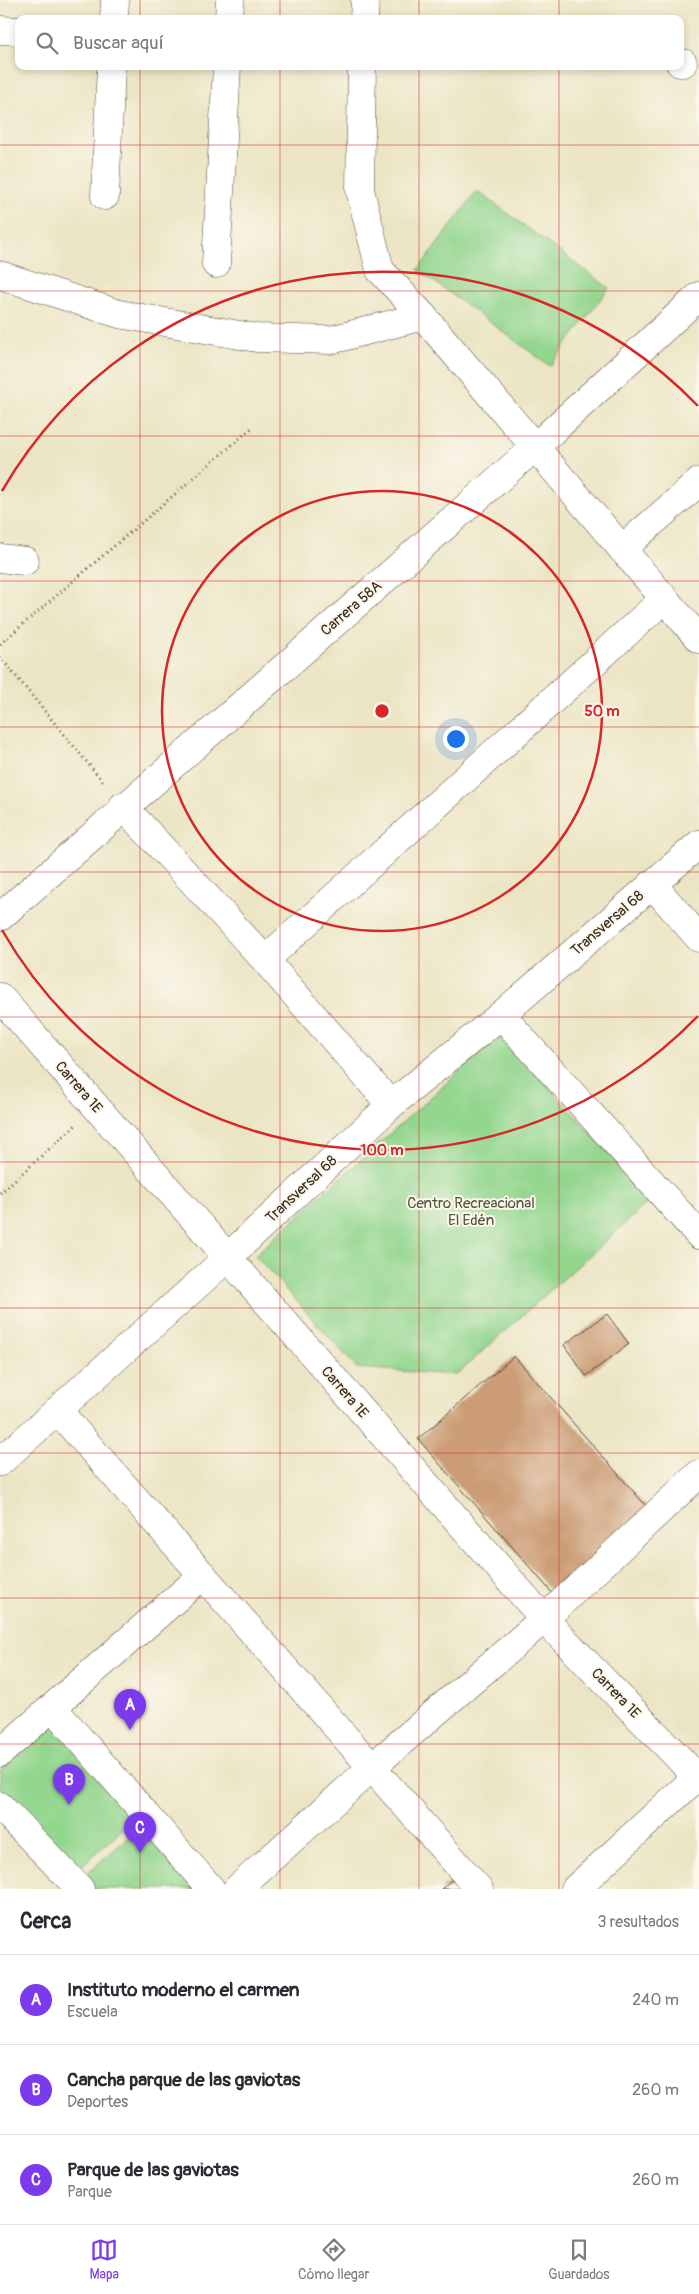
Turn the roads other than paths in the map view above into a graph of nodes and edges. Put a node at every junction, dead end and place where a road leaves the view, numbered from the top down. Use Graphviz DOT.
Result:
graph roads {
  1 [pos="115,0"];
  2 [pos="230,0"];
  3 [pos="365,0"];
  4 [pos="114,15"];
  5 [pos="229,15"];
  6 [pos="364,15"];
  7 [pos="0,30"];
  8 [pos="15,31"];
  9 [pos="111,70"];
  10 [pos="226,70"];
  11 [pos="362,70"];
  12 [pos="105,196"];
  13 [pos="216,264"];
  14 [pos="0,275"];
  15 [pos="699,296"];
  16 [pos="423,316"];
  17 [pos="535,447"];
  18 [pos="699,482"];
  19 [pos="622,549"];
  20 [pos="663,600"];
  21 [pos="699,639"];
  22 [pos="123,806"];
  23 [pos="699,844"];
  24 [pos="652,884"];
  25 [pos="0,917"];
  26 [pos="699,938"];
  27 [pos="265,960"];
  28 [pos="0,997"];
  29 [pos="501,1015"];
  30 [pos="391,1105"];
  31 [pos="699,1235"];
  32 [pos="227,1258"];
  33 [pos="58,1412"];
  34 [pos="0,1462"];
  35 [pos="699,1474"];
  36 [pos="203,1575"];
  37 [pos="544,1619"];
  38 [pos="53,1708"];
  39 [pos="0,1754"];
  40 [pos="372,1768"];
  41 [pos="698,1777"];
  42 [pos="0,1806"];
  43 [pos="80,1889"];
  44 [pos="211,1889"];
  45 [pos="238,1889"];
  46 [pos="479,1889"];
  47 [pos="575,1889"];
  1 -- 4 [label="street"];
  2 -- 5 [label="street"];
  3 -- 6 [label="street"];
  7 -- 8 [label="street"];
  9 -- 12 [label="street"];
  10 -- 13 [label="street"];
  11 -- 16 [label="street"];
  14 -- 16 [label="street"];
  15 -- 17 [label="street, Carrera 58A"];
  16 -- 17 [label="street"];
  17 -- 19 [label="street"];
  17 -- 22 [label="street, Carrera 58A"];
  18 -- 19 [label="street"];
  19 -- 20 [label="street"];
  20 -- 21 [label="street"];
  20 -- 27 [label="street"];
  22 -- 25 [label="street, Carrera 58A"];
  22 -- 27 [label="street"];
  23 -- 24 [label="street, Transversal 68"];
  24 -- 26 [label="street"];
  24 -- 29 [label="street, Transversal 68"];
  27 -- 30 [label="street"];
  28 -- 32 [label="street, Carrera 1E"];
  29 -- 30 [label="street, Transversal 68"];
  29 -- 31 [label="street"];
  30 -- 32 [label="street, Transversal 68"];
  32 -- 33 [label="street, Transversal 68"];
  32 -- 37 [label="street, Carrera 1E"];
  33 -- 34 [label="street, Transversal 68"];
  33 -- 36 [label="street"];
  35 -- 37 [label="street"];
  36 -- 38 [label="street"];
  36 -- 40 [label="street"];
  37 -- 40 [label="street"];
  37 -- 41 [label="street, Carrera 1E"];
  38 -- 39 [label="street"];
  38 -- 44 [label="street"];
  40 -- 45 [label="street"];
  40 -- 46 [label="street"];
  41 -- 47 [label="street"];
  42 -- 43 [label="street"];
}
